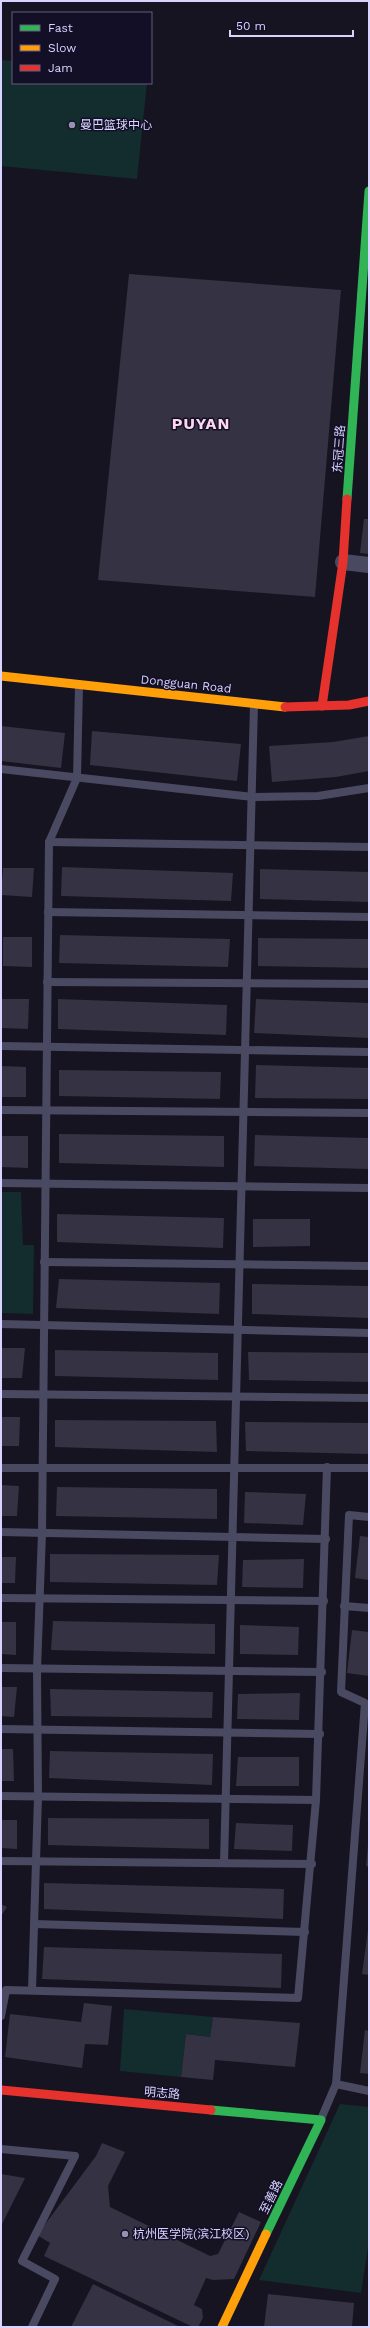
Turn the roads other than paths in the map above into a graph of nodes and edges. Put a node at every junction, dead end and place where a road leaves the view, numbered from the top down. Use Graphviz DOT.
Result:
graph roads {
  1 [pos="369,191"];
  2 [pos="343,562"];
  3 [pos="369,565"];
  4 [pos="1,676"];
  5 [pos="79,685"];
  6 [pos="369,701"];
  7 [pos="254,703"];
  8 [pos="322,706"];
  9 [pos="1,769"];
  10 [pos="77,778"];
  11 [pos="369,788"];
  12 [pos="253,797"];
  13 [pos="48,842"];
  14 [pos="251,846"];
  15 [pos="369,847"];
  16 [pos="48,912"];
  17 [pos="249,916"];
  18 [pos="369,917"];
  19 [pos="47,982"];
  20 [pos="247,984"];
  21 [pos="369,984"];
  22 [pos="1,1046"];
  23 [pos="46,1047"];
  24 [pos="245,1049"];
  25 [pos="369,1052"];
  26 [pos="1,1110"];
  27 [pos="45,1110"];
  28 [pos="243,1112"];
  29 [pos="369,1113"];
  30 [pos="1,1183"];
  31 [pos="44,1184"];
  32 [pos="241,1186"];
  33 [pos="369,1188"];
  34 [pos="44,1262"];
  35 [pos="239,1264"];
  36 [pos="369,1266"];
  37 [pos="1,1324"];
  38 [pos="44,1324"];
  39 [pos="238,1330"];
  40 [pos="369,1334"];
  41 [pos="1,1394"];
  42 [pos="43,1395"];
  43 [pos="236,1397"];
  44 [pos="369,1398"];
  45 [pos="234,1466"];
  46 [pos="327,1467"];
  47 [pos="1,1468"];
  48 [pos="369,1468"];
  49 [pos="43,1469"];
  50 [pos="369,1517"];
  51 [pos="1,1532"];
  52 [pos="42,1533"];
  53 [pos="232,1537"];
  54 [pos="326,1539"];
  55 [pos="1,1598"];
  56 [pos="40,1598"];
  57 [pos="230,1601"];
  58 [pos="324,1601"];
  59 [pos="344,1606"];
  60 [pos="369,1608"];
  61 [pos="1,1668"];
  62 [pos="37,1669"];
  63 [pos="322,1672"];
  64 [pos="230,1673"];
  65 [pos="367,1703"];
  66 [pos="1,1729"];
  67 [pos="38,1730"];
  68 [pos="226,1732"];
  69 [pos="320,1734"];
  70 [pos="1,1796"];
  71 [pos="38,1797"];
  72 [pos="227,1800"];
  73 [pos="316,1800"];
  74 [pos="1,1861"];
  75 [pos="36,1861"];
  76 [pos="224,1863"];
  77 [pos="312,1864"];
  78 [pos="34,1924"];
  79 [pos="305,1932"];
  80 [pos="32,1990"];
  81 [pos="1,2016"];
  82 [pos="336,2084"];
  83 [pos="1,2090"];
  84 [pos="369,2091"];
  85 [pos="321,2120"];
  86 [pos="1,2149"];
  87 [pos="32,2327"];
  88 [pos="222,2327"];
  1 -- 2 [label="street, 东冠三路"];
  2 -- 3 [label="street"];
  2 -- 8 [label="street, 东冠三路"];
  4 -- 5 [label="street, Dongguan Road"];
  5 -- 7 [label="street, Dongguan Road"];
  5 -- 10 [label="lane"];
  6 -- 8 [label="street, Dongguan Road"];
  7 -- 8 [label="street, Dongguan Road"];
  7 -- 12 [label="lane"];
  9 -- 10 [label="lane"];
  10 -- 12 [label="lane"];
  10 -- 13 [label="lane"];
  11 -- 12 [label="lane"];
  12 -- 14 [label="lane"];
  13 -- 14 [label="lane"];
  13 -- 16 [label="lane"];
  14 -- 15 [label="lane"];
  14 -- 17 [label="lane"];
  16 -- 17 [label="lane"];
  16 -- 19 [label="lane"];
  17 -- 18 [label="lane"];
  17 -- 20 [label="lane"];
  19 -- 20 [label="lane"];
  19 -- 23 [label="lane"];
  20 -- 21 [label="lane"];
  20 -- 24 [label="lane"];
  22 -- 23 [label="lane"];
  23 -- 24 [label="lane"];
  23 -- 27 [label="lane"];
  24 -- 25 [label="lane"];
  24 -- 28 [label="lane"];
  26 -- 27 [label="lane"];
  27 -- 28 [label="lane"];
  27 -- 31 [label="lane"];
  28 -- 29 [label="lane"];
  28 -- 32 [label="lane"];
  30 -- 31 [label="lane"];
  31 -- 32 [label="lane"];
  31 -- 34 [label="lane"];
  32 -- 33 [label="lane"];
  32 -- 35 [label="lane"];
  34 -- 35 [label="lane"];
  34 -- 38 [label="lane"];
  35 -- 36 [label="lane"];
  35 -- 39 [label="lane"];
  37 -- 38 [label="lane"];
  38 -- 39 [label="lane"];
  38 -- 42 [label="lane"];
  39 -- 40 [label="lane"];
  39 -- 43 [label="lane"];
  41 -- 42 [label="lane"];
  42 -- 43 [label="lane"];
  42 -- 49 [label="lane"];
  43 -- 44 [label="lane"];
  43 -- 45 [label="lane"];
  45 -- 46 [label="lane"];
  45 -- 49 [label="lane"];
  45 -- 53 [label="lane"];
  46 -- 48 [label="lane"];
  46 -- 54 [label="lane"];
  47 -- 49 [label="lane"];
  49 -- 52 [label="lane"];
  50 -- 59 [label="lane"];
  51 -- 52 [label="lane"];
  52 -- 53 [label="lane"];
  52 -- 56 [label="lane"];
  53 -- 54 [label="lane"];
  53 -- 57 [label="lane"];
  54 -- 58 [label="lane"];
  55 -- 56 [label="lane"];
  56 -- 57 [label="lane"];
  56 -- 62 [label="lane"];
  57 -- 58 [label="lane"];
  57 -- 64 [label="lane"];
  58 -- 63 [label="lane"];
  59 -- 60 [label="lane"];
  59 -- 65 [label="lane"];
  61 -- 62 [label="lane"];
  62 -- 64 [label="lane"];
  62 -- 67 [label="lane"];
  63 -- 64 [label="lane"];
  63 -- 69 [label="lane"];
  64 -- 68 [label="lane"];
  65 -- 82 [label="lane"];
  66 -- 67 [label="lane"];
  67 -- 68 [label="lane"];
  67 -- 71 [label="lane"];
  68 -- 69 [label="lane"];
  68 -- 72 [label="lane"];
  69 -- 73 [label="lane"];
  70 -- 71 [label="lane"];
  71 -- 72 [label="lane"];
  71 -- 75 [label="lane"];
  72 -- 73 [label="lane"];
  72 -- 76 [label="lane"];
  73 -- 77 [label="lane"];
  74 -- 75 [label="lane"];
  75 -- 76 [label="lane"];
  75 -- 78 [label="lane"];
  76 -- 77 [label="lane"];
  77 -- 79 [label="lane"];
  78 -- 79 [label="lane"];
  78 -- 80 [label="lane"];
  79 -- 80 [label="lane"];
  80 -- 81 [label="lane"];
  82 -- 84 [label="lane"];
  82 -- 85 [label="lane"];
  83 -- 85 [label="street, 明志路"];
  85 -- 88 [label="street, 至善路"];
  86 -- 87 [label="lane"];
}
